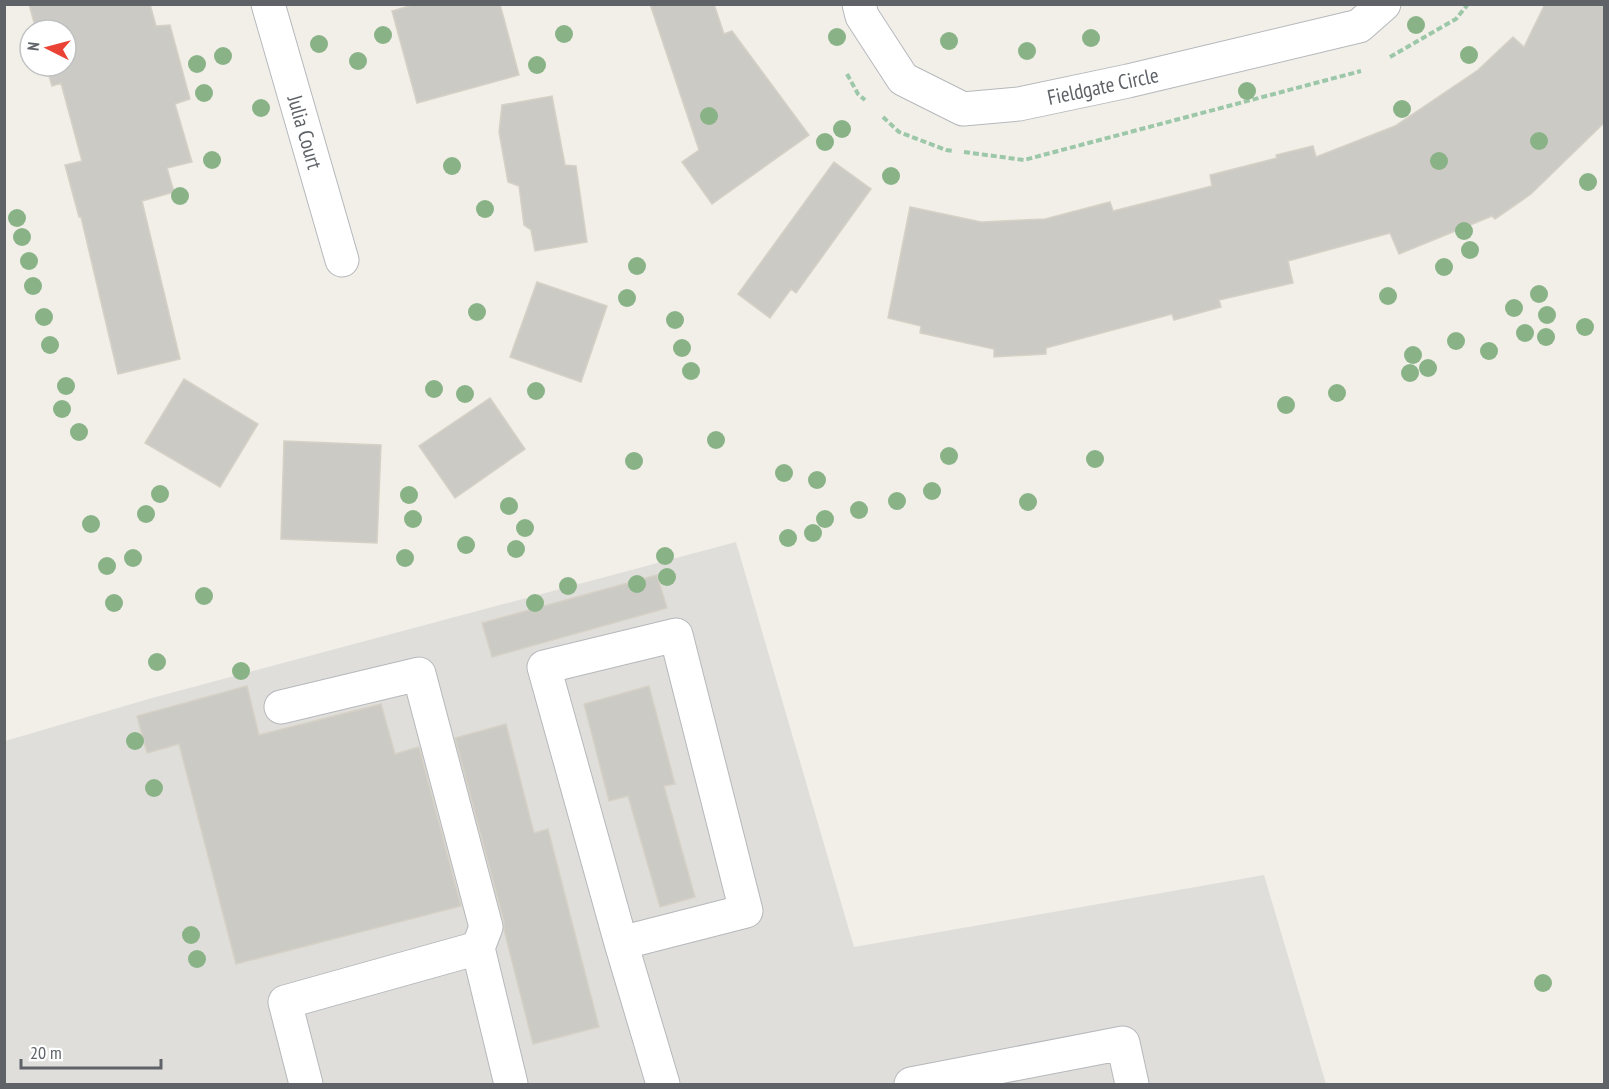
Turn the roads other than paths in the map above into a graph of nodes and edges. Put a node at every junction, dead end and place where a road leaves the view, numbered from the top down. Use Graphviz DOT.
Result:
graph roads {
  1 [pos="268,4"];
  2 [pos="859,4"];
  3 [pos="1384,4"];
  4 [pos="342,260"];
  5 [pos="281,707"];
  6 [pos="621,943"];
  7 [pos="478,948"];
  8 [pos="306,1084"];
  9 [pos="511,1084"];
  10 [pos="663,1084"];
  11 [pos="911,1084"];
  12 [pos="1132,1084"];
  1 -- 4 [label="street, Julia Court"];
  2 -- 3 [label="street, Fieldgate Circle"];
  5 -- 7 [label="street"];
  6 -- 6 [label="street"];
  6 -- 10 [label="street"];
  7 -- 8 [label="street"];
  7 -- 9 [label="street"];
  11 -- 12 [label="street"];
}
